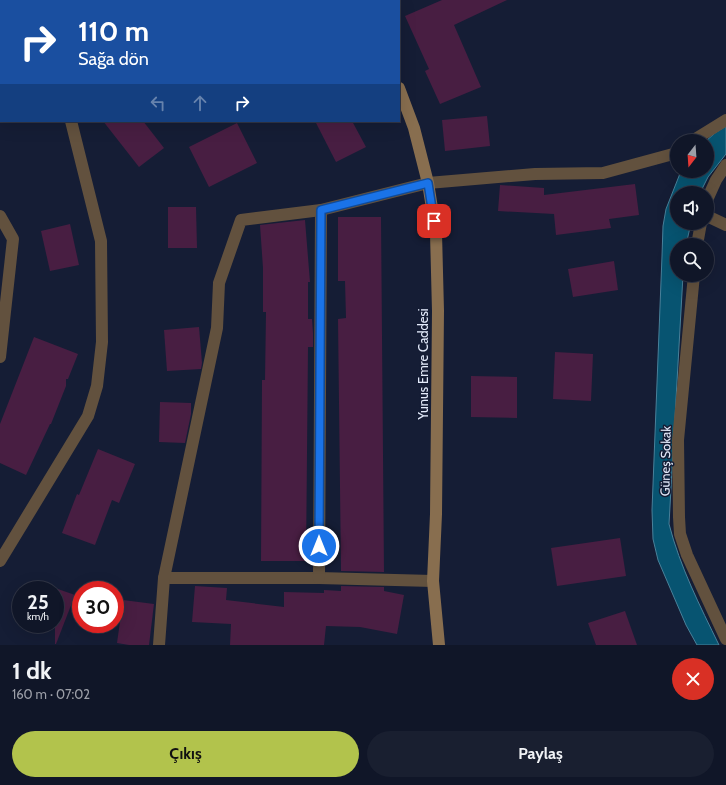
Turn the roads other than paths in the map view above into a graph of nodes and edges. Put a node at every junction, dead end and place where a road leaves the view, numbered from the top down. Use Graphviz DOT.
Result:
graph roads {
  1 [pos="400,91"];
  2 [pos="726,120"];
  3 [pos="71,122"];
  4 [pos="703,134"];
  5 [pos="670,155"];
  6 [pos="726,165"];
  7 [pos="428,183"];
  8 [pos="713,186"];
  9 [pos="321,210"];
  10 [pos="0,216"];
  11 [pos="714,219"];
  12 [pos="726,225"];
  13 [pos="693,282"];
  14 [pos="0,358"];
  15 [pos="0,561"];
  16 [pos="164,578"];
  17 [pos="319,578"];
  18 [pos="433,580"];
  19 [pos="726,639"];
  20 [pos="159,645"];
  21 [pos="439,645"];
  1 -- 7 [label="street, Yunus Emre Caddesi"];
  2 -- 4 [label="street"];
  3 -- 15 [label="street"];
  5 -- 7 [label="street"];
  6 -- 8 [label="street"];
  7 -- 9 [label="street"];
  7 -- 18 [label="street, Yunus Emre Caddesi"];
  9 -- 16 [label="street"];
  9 -- 17 [label="street"];
  10 -- 14 [label="street"];
  11 -- 12 [label="street"];
  13 -- 19 [label="street, Güneş Sokak"];
  16 -- 17 [label="street"];
  16 -- 20 [label="street"];
  17 -- 18 [label="street"];
  18 -- 21 [label="street, Yunus Emre Caddesi"];
}
